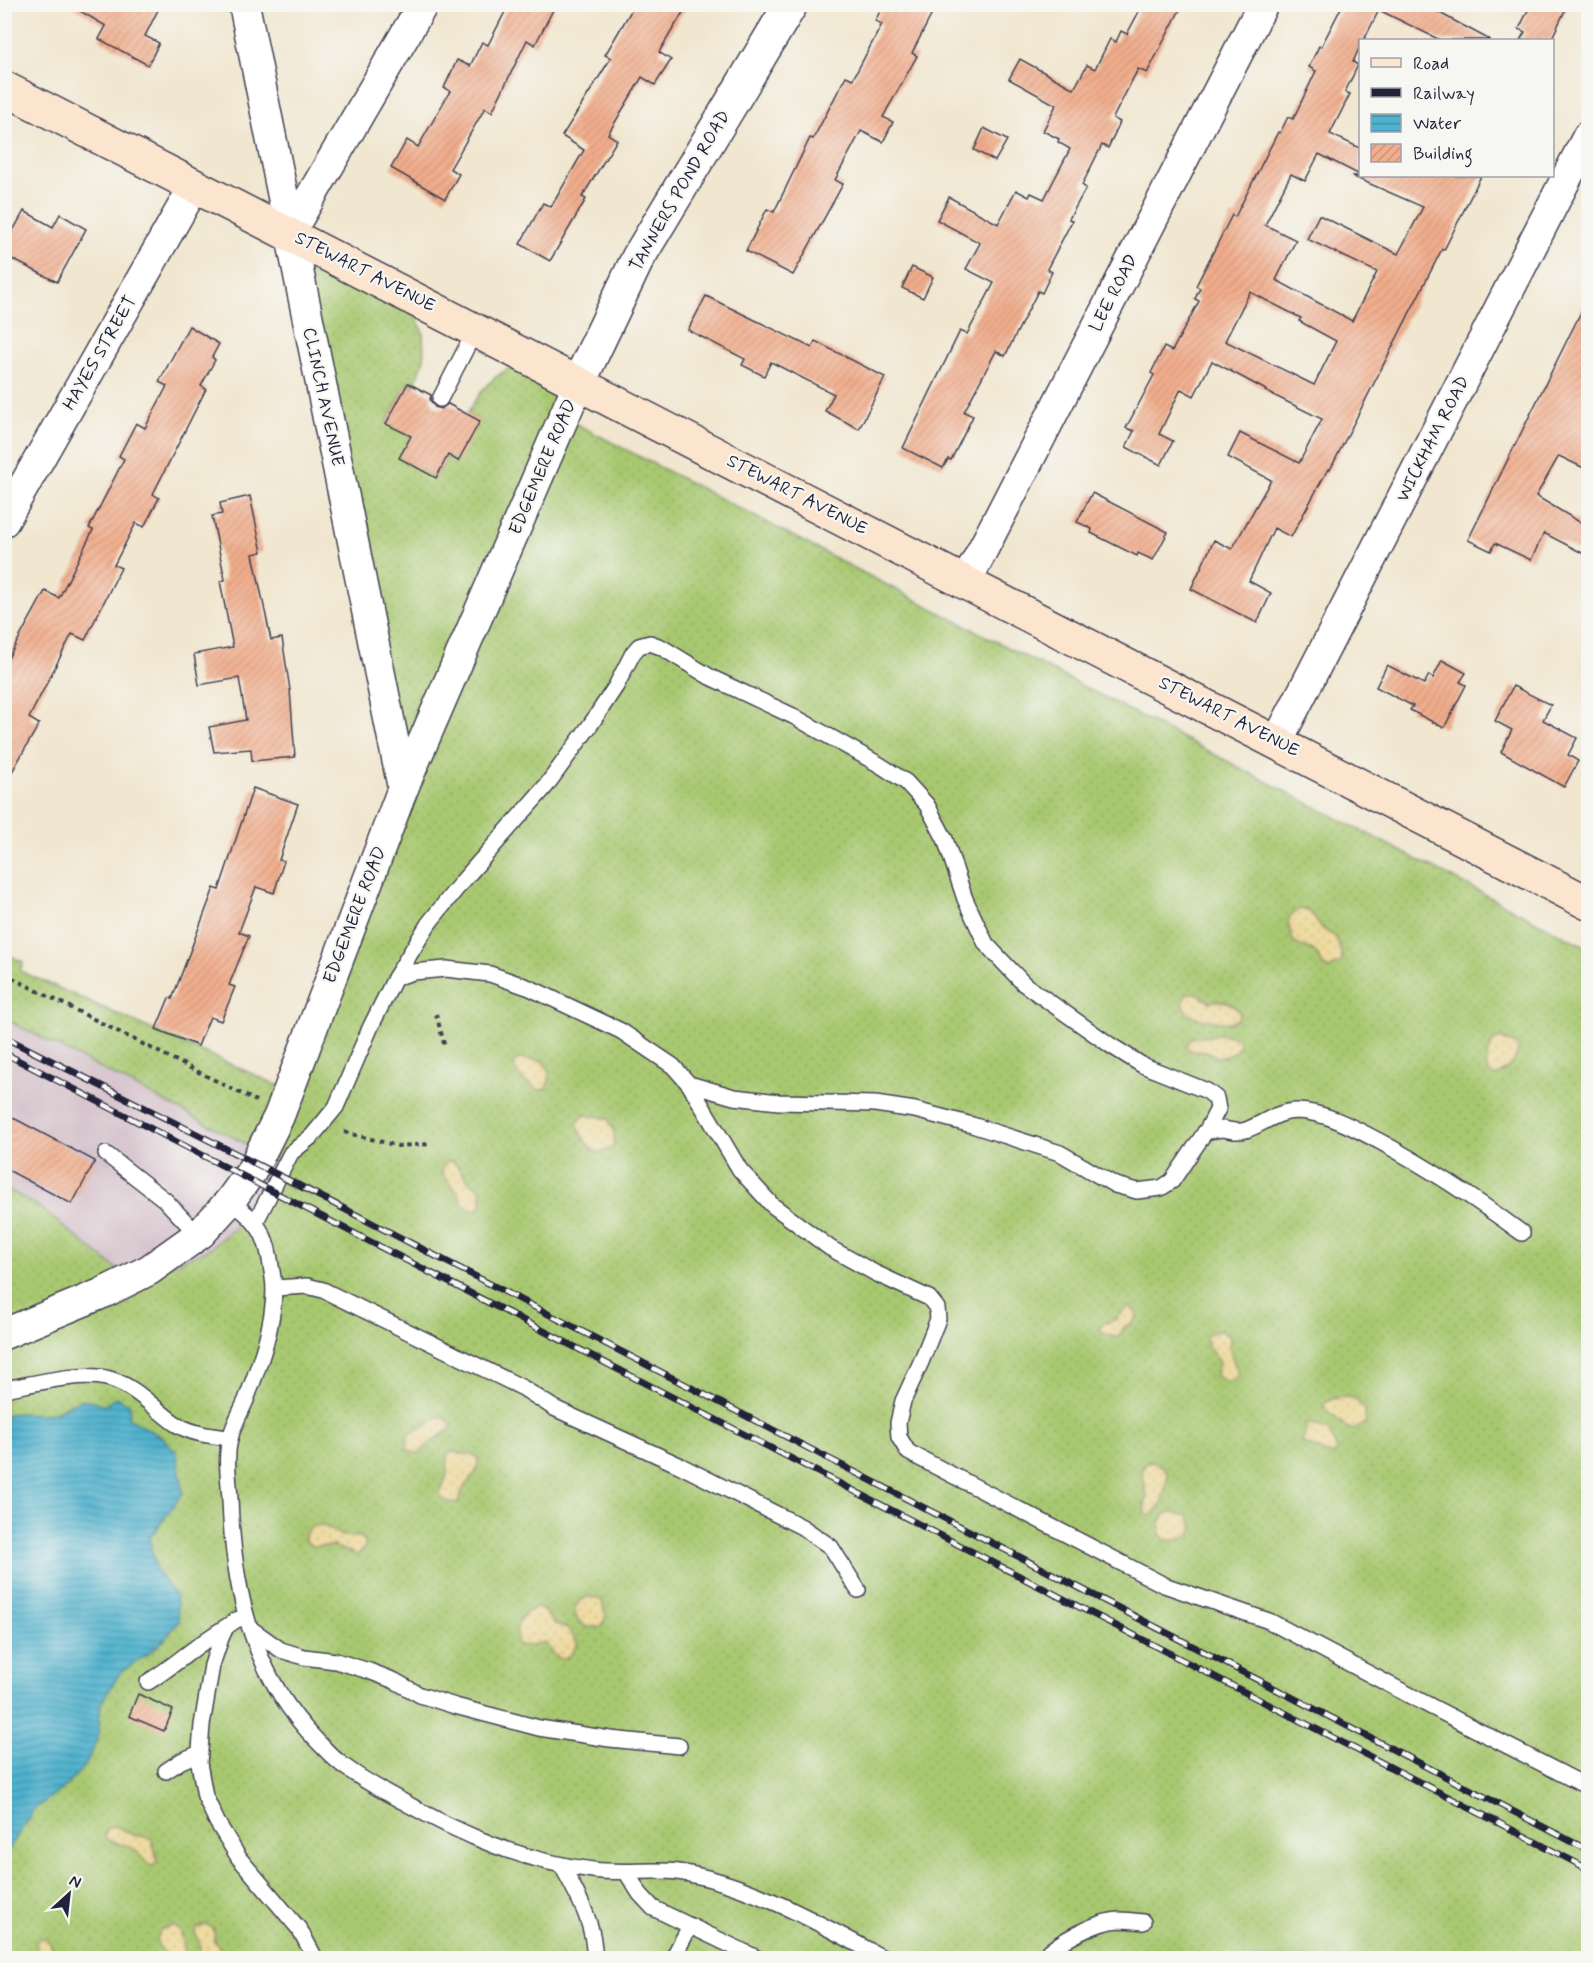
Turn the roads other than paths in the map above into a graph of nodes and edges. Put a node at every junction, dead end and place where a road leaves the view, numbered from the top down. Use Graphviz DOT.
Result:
graph roads {
  1 [pos="244,4"];
  2 [pos="423,4"];
  3 [pos="791,4"];
  4 [pos="1263,4"];
  5 [pos="4,88"];
  6 [pos="1588,136"];
  7 [pos="195,185"];
  8 [pos="289,234"];
  9 [pos="476,329"];
  10 [pos="579,382"];
  11 [pos="440,399"];
  12 [pos="4,521"];
  13 [pos="966,582"];
  14 [pos="1277,742"];
  15 [pos="404,788"];
  16 [pos="1588,902"];
  17 [pos="395,978"];
  18 [pos="689,1084"];
  19 [pos="1205,1132"];
  20 [pos="106,1154"];
  21 [pos="230,1202"];
  22 [pos="255,1223"];
  23 [pos="1522,1233"];
  24 [pos="198,1235"];
  25 [pos="274,1288"];
  26 [pos="4,1334"];
  27 [pos="4,1389"];
  28 [pos="230,1438"];
  29 [pos="858,1590"];
  30 [pos="248,1623"];
  31 [pos="226,1627"];
  32 [pos="148,1682"];
  33 [pos="679,1746"];
  34 [pos="200,1753"];
  35 [pos="166,1771"];
  36 [pos="1588,1787"];
  37 [pos="562,1866"];
  38 [pos="626,1872"];
  39 [pos="1143,1922"];
  40 [pos="690,1926"];
  41 [pos="315,1959"];
  42 [pos="594,1959"];
  43 [pos="673,1959"];
  44 [pos="757,1959"];
  45 [pos="883,1959"];
  46 [pos="1042,1959"];
  1 -- 8 [label="street, CLINCH AVENUE"];
  2 -- 8 [label="street"];
  3 -- 10 [label="street, TANNERS POND ROAD"];
  4 -- 13 [label="street, LEE ROAD"];
  5 -- 7 [label="main road, STEWART AVENUE"];
  6 -- 14 [label="street, WICKHAM ROAD"];
  7 -- 8 [label="main road, STEWART AVENUE"];
  7 -- 12 [label="street, HAYES STREET"];
  8 -- 9 [label="main road, STEWART AVENUE"];
  8 -- 15 [label="street, CLINCH AVENUE"];
  9 -- 10 [label="main road, STEWART AVENUE"];
  9 -- 11 [label="lane"];
  10 -- 13 [label="main road, STEWART AVENUE"];
  10 -- 15 [label="street, EDGEMERE ROAD"];
  13 -- 14 [label="main road, STEWART AVENUE"];
  14 -- 16 [label="main road, STEWART AVENUE"];
  15 -- 21 [label="street, EDGEMERE ROAD"];
  17 -- 18 [label="lane"];
  17 -- 19 [label="lane"];
  17 -- 22 [label="lane"];
  18 -- 19 [label="lane"];
  18 -- 36 [label="lane"];
  19 -- 23 [label="lane"];
  20 -- 24 [label="lane"];
  21 -- 22 [label="lane"];
  21 -- 24 [label="street, EDGEMERE ROAD"];
  22 -- 25 [label="lane"];
  24 -- 26 [label="street, EDGEMERE ROAD"];
  25 -- 28 [label="lane"];
  25 -- 29 [label="lane"];
  27 -- 28 [label="lane"];
  28 -- 30 [label="lane"];
  30 -- 31 [label="lane"];
  30 -- 33 [label="lane"];
  30 -- 37 [label="lane"];
  31 -- 32 [label="lane"];
  31 -- 34 [label="lane"];
  34 -- 35 [label="lane"];
  34 -- 41 [label="lane"];
  37 -- 38 [label="lane"];
  37 -- 42 [label="lane"];
  38 -- 40 [label="lane"];
  38 -- 45 [label="lane"];
  39 -- 46 [label="lane"];
  40 -- 43 [label="lane"];
  40 -- 44 [label="lane"];
}
